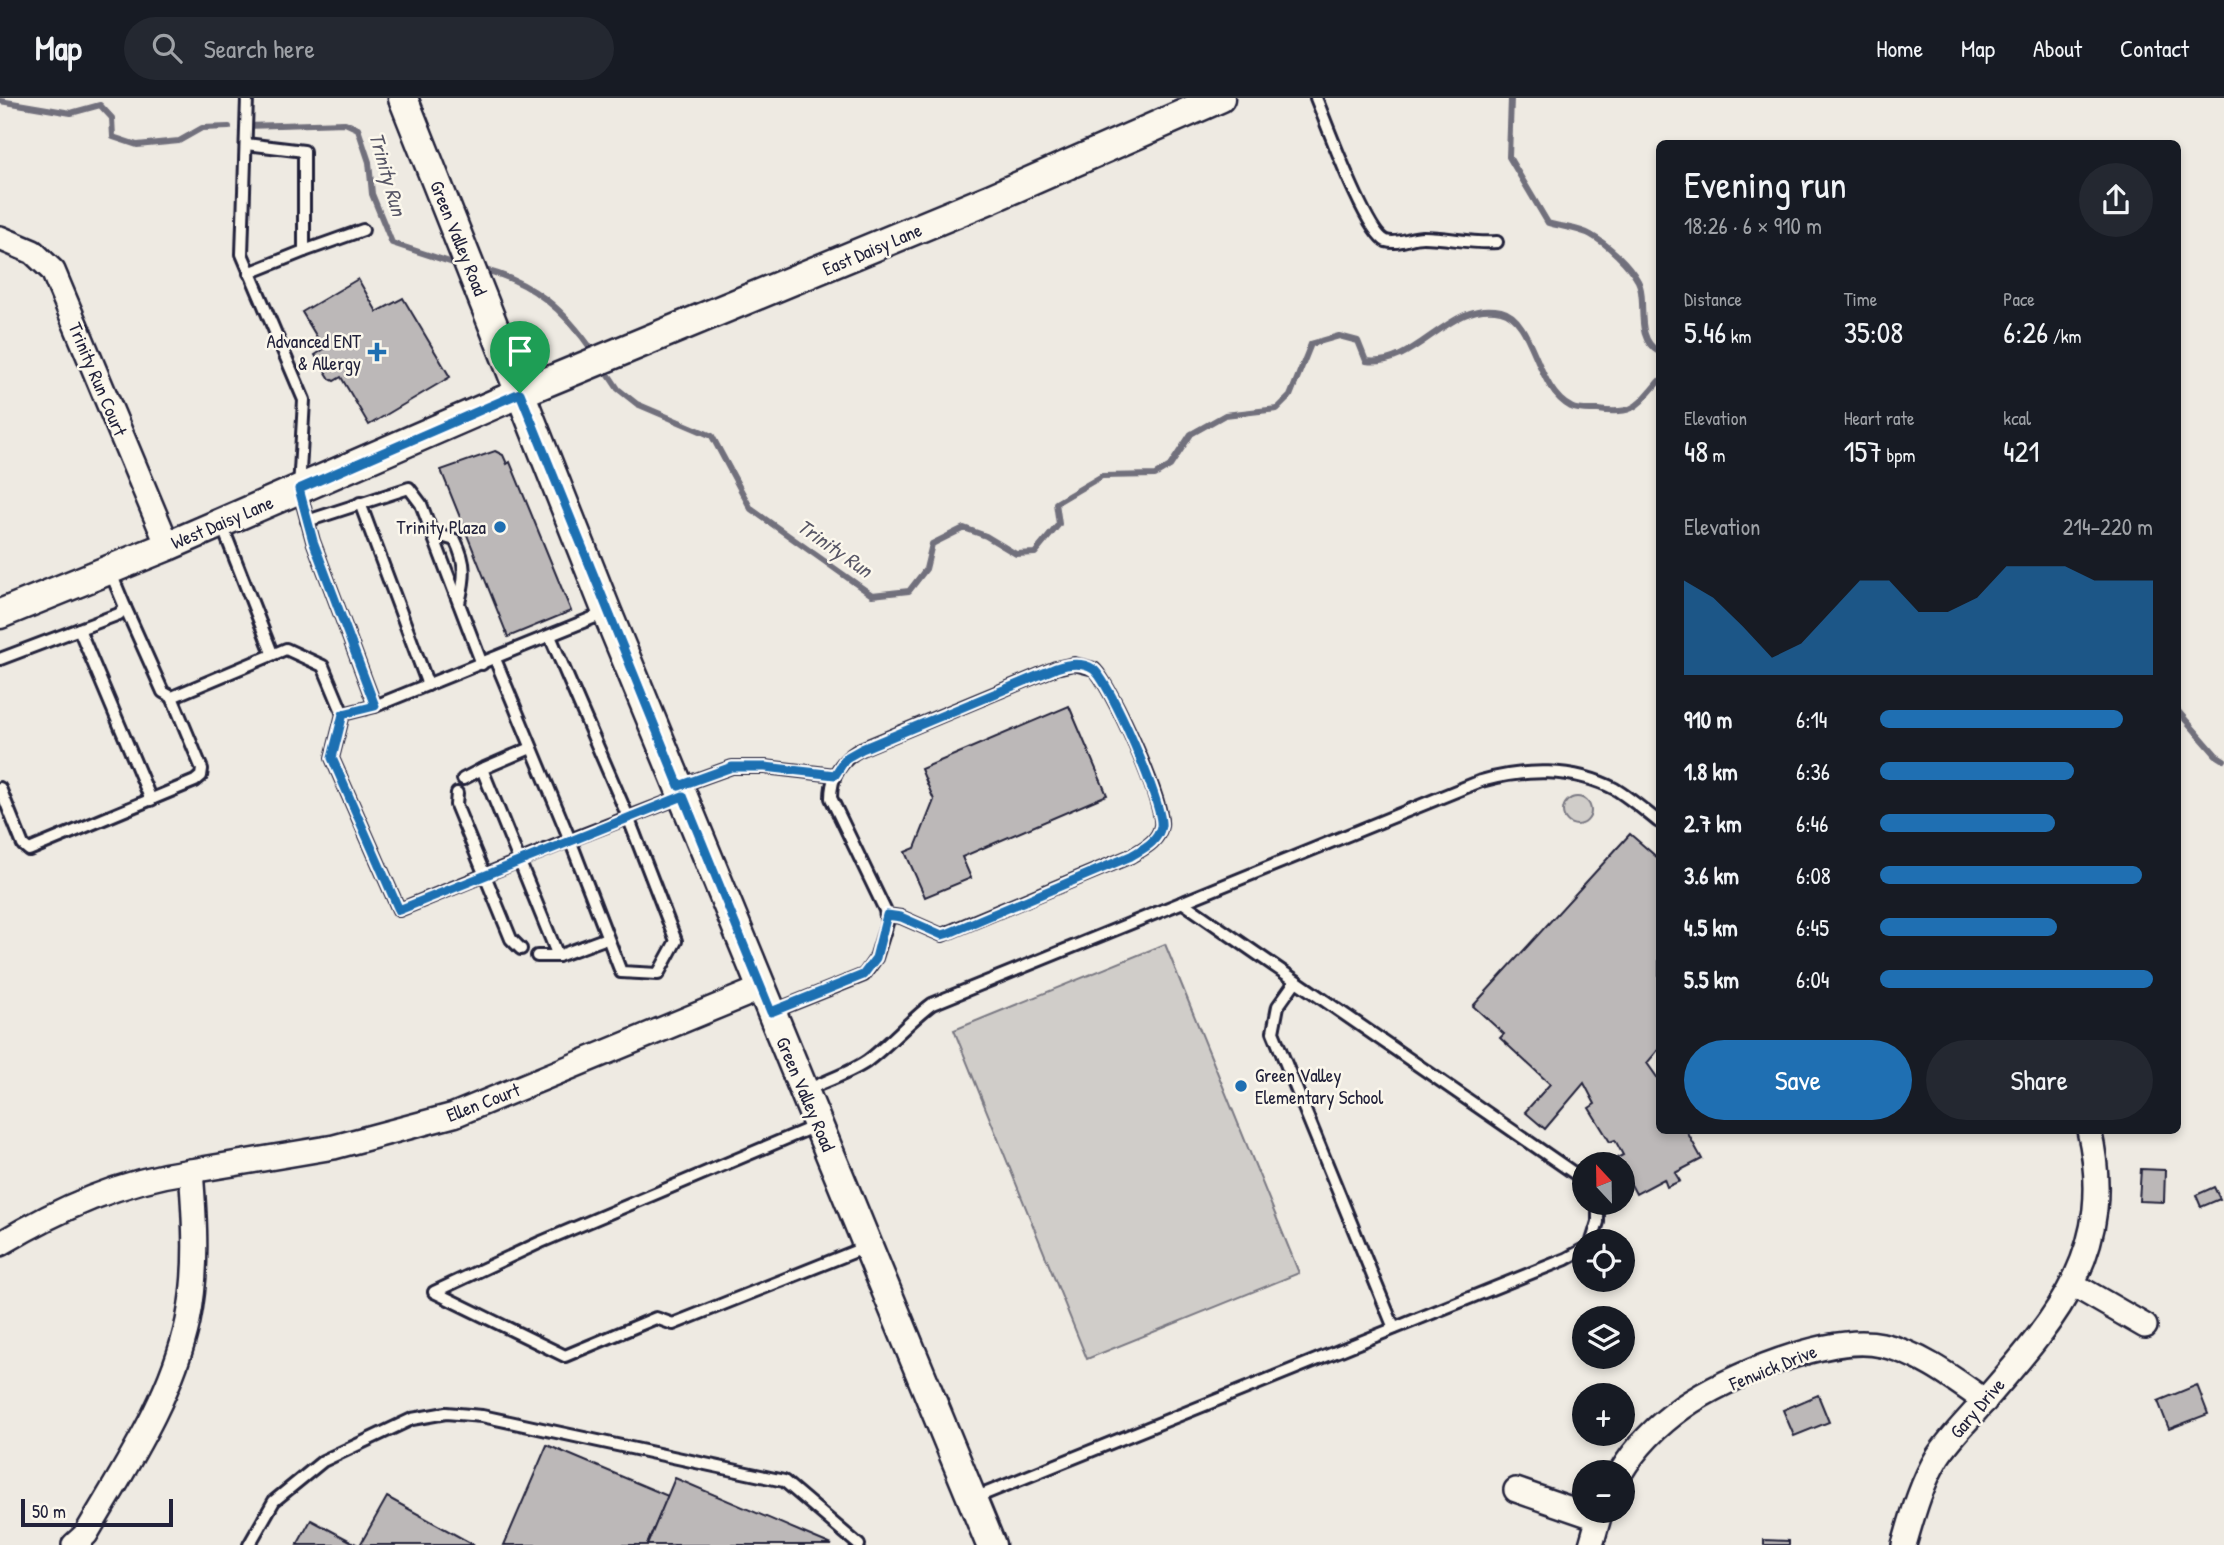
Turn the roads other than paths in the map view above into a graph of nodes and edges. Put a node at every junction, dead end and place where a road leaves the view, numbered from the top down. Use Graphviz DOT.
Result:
graph roads {
  1 [pos="247,98"];
  2 [pos="403,98"];
  3 [pos="1220,98"];
  4 [pos="1316,98"];
  5 [pos="246,144"];
  6 [pos="363,230"];
  7 [pos="0,238"];
  8 [pos="1497,242"];
  9 [pos="304,251"];
  10 [pos="249,273"];
  11 [pos="520,393"];
  12 [pos="299,489"];
  13 [pos="360,503"];
  14 [pos="307,521"];
  15 [pos="221,523"];
  16 [pos="432,533"];
  17 [pos="168,546"];
  18 [pos="109,570"];
  19 [pos="459,603"];
  20 [pos="125,607"];
  21 [pos="607,612"];
  22 [pos="0,614"];
  23 [pos="79,629"];
  24 [pos="550,636"];
  25 [pos="272,653"];
  26 [pos="0,659"];
  27 [pos="495,659"];
  28 [pos="482,664"];
  29 [pos="428,685"];
  30 [pos="172,697"];
  31 [pos="375,706"];
  32 [pos="343,714"];
  33 [pos="531,748"];
  34 [pos="482,769"];
  35 [pos="835,775"];
  36 [pos="463,779"];
  37 [pos="0,788"];
  38 [pos="681,791"];
  39 [pos="457,793"];
  40 [pos="151,800"];
  41 [pos="628,817"];
  42 [pos="1656,820"];
  43 [pos="569,840"];
  44 [pos="517,861"];
  45 [pos="486,874"];
  46 [pos="1182,902"];
  47 [pos="887,915"];
  48 [pos="607,938"];
  49 [pos="521,949"];
  50 [pos="537,956"];
  51 [pos="558,956"];
  52 [pos="1296,982"];
  53 [pos="766,1000"];
  54 [pos="805,1090"];
  55 [pos="819,1124"];
  56 [pos="2090,1134"];
  57 [pos="191,1171"];
  58 [pos="1572,1172"];
  59 [pos="0,1244"];
  60 [pos="869,1246"];
  61 [pos="1572,1254"];
  62 [pos="2074,1285"];
  63 [pos="2145,1326"];
  64 [pos="1394,1328"];
  65 [pos="1985,1401"];
  66 [pos="1629,1460"];
  67 [pos="1516,1490"];
  68 [pos="972,1499"];
  69 [pos="1572,1506"];
  70 [pos="1597,1523"];
  71 [pos="75,1545"];
  72 [pos="249,1545"];
  73 [pos="859,1545"];
  74 [pos="991,1545"];
  75 [pos="1591,1545"];
  76 [pos="1904,1545"];
  1 -- 5 [label="lane"];
  2 -- 11 [label="street, Green Valley Road"];
  3 -- 11 [label="street, East Daisy Lane"];
  4 -- 8 [label="lane"];
  5 -- 9 [label="lane"];
  5 -- 10 [label="lane"];
  6 -- 9 [label="lane"];
  7 -- 17 [label="street, Trinity Run Court"];
  9 -- 10 [label="lane"];
  10 -- 12 [label="lane"];
  11 -- 12 [label="street, West Daisy Lane"];
  11 -- 21 [label="street, Green Valley Road"];
  12 -- 14 [label="lane"];
  12 -- 15 [label="street, West Daisy Lane"];
  13 -- 14 [label="lane"];
  13 -- 16 [label="lane"];
  13 -- 29 [label="lane"];
  14 -- 31 [label="lane"];
  15 -- 17 [label="street, West Daisy Lane"];
  15 -- 25 [label="lane"];
  16 -- 19 [label="lane"];
  16 -- 19 [label="lane"];
  17 -- 18 [label="street, West Daisy Lane"];
  18 -- 20 [label="lane"];
  18 -- 22 [label="street, West Daisy Lane"];
  19 -- 28 [label="lane"];
  20 -- 23 [label="lane"];
  20 -- 30 [label="lane"];
  21 -- 24 [label="lane"];
  21 -- 38 [label="street, Green Valley Road"];
  23 -- 26 [label="lane"];
  23 -- 40 [label="lane"];
  24 -- 27 [label="lane"];
  24 -- 41 [label="lane"];
  25 -- 30 [label="lane"];
  25 -- 32 [label="lane"];
  27 -- 28 [label="lane"];
  27 -- 33 [label="lane"];
  28 -- 29 [label="lane"];
  29 -- 31 [label="lane"];
  30 -- 40 [label="lane"];
  31 -- 32 [label="lane"];
  32 -- 45 [label="lane"];
  33 -- 34 [label="lane"];
  33 -- 43 [label="lane"];
  34 -- 36 [label="lane"];
  34 -- 44 [label="lane"];
  35 -- 38 [label="lane"];
  35 -- 47 [label="lane"];
  35 -- 47 [label="lane"];
  37 -- 40 [label="lane"];
  38 -- 41 [label="lane"];
  38 -- 53 [label="street, Green Valley Road"];
  39 -- 45 [label="lane"];
  41 -- 43 [label="lane"];
  41 -- 48 [label="lane"];
  42 -- 46 [label="lane"];
  43 -- 44 [label="lane"];
  43 -- 48 [label="lane"];
  44 -- 45 [label="lane"];
  44 -- 51 [label="lane"];
  45 -- 49 [label="lane"];
  46 -- 52 [label="lane"];
  46 -- 54 [label="lane"];
  47 -- 53 [label="lane"];
  48 -- 51 [label="lane"];
  50 -- 51 [label="lane"];
  52 -- 58 [label="lane"];
  52 -- 64 [label="lane"];
  53 -- 54 [label="street, Green Valley Road"];
  53 -- 57 [label="street, Ellen Court"];
  54 -- 55 [label="street, Green Valley Road"];
  55 -- 60 [label="street, Green Valley Road"];
  55 -- 60 [label="lane"];
  56 -- 62 [label="street, Gary Drive"];
  57 -- 59 [label="street, Ellen Court"];
  57 -- 71 [label="street"];
  60 -- 68 [label="street, Green Valley Road"];
  61 -- 64 [label="lane"];
  62 -- 63 [label="street"];
  62 -- 65 [label="street, Gary Drive"];
  64 -- 68 [label="lane"];
  65 -- 66 [label="street, Fenwick Drive"];
  65 -- 76 [label="street, Gary Drive"];
  67 -- 69 [label="street"];
  68 -- 74 [label="street, Green Valley Road"];
  70 -- 75 [label="street"];
  72 -- 73 [label="lane"];
}
